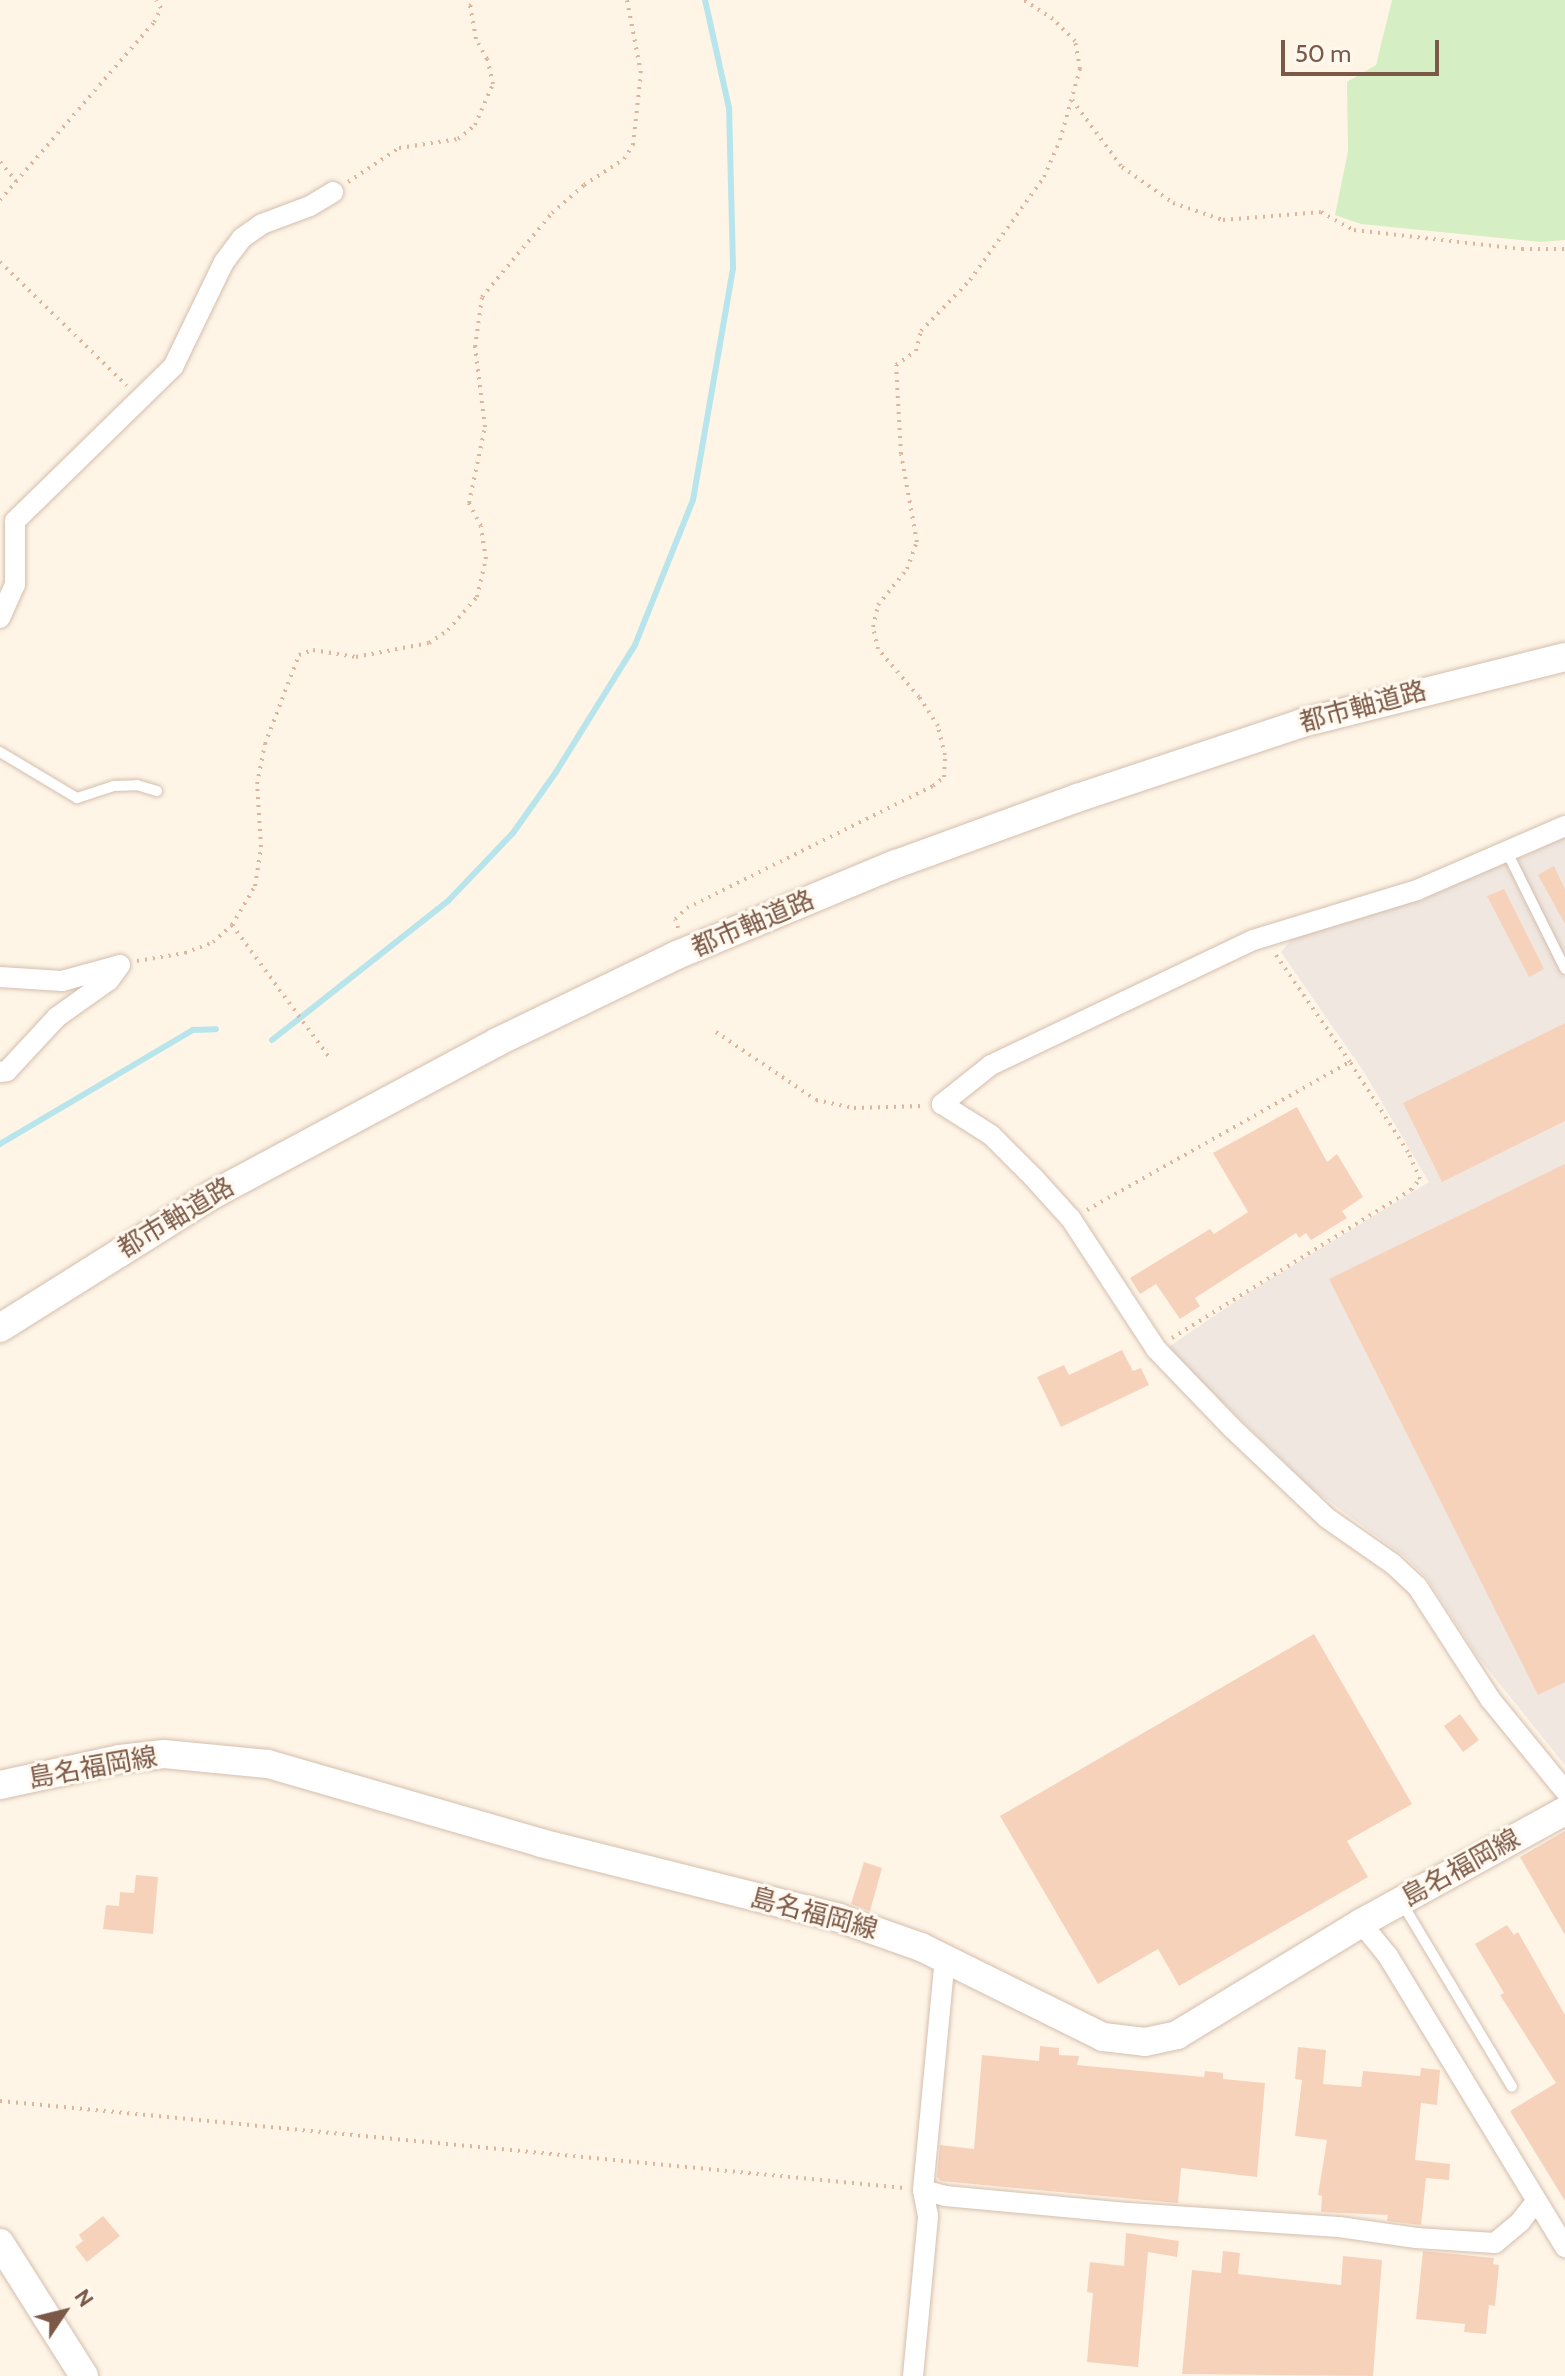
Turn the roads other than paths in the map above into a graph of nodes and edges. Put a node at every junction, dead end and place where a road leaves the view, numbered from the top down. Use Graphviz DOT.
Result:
graph roads {
  1 [pos="333,192"];
  2 [pos="0,618"];
  3 [pos="1565,657"];
  4 [pos="0,752"];
  5 [pos="157,791"];
  6 [pos="1565,826"];
  7 [pos="1508,854"];
  8 [pos="1565,969"];
  9 [pos="0,977"];
  10 [pos="0,1072"];
  11 [pos="0,1328"];
  12 [pos="0,1785"];
  13 [pos="1565,1791"];
  14 [pos="1565,1811"];
  15 [pos="1401,1901"];
  16 [pos="1361,1923"];
  17 [pos="945,1959"];
  18 [pos="1512,2087"];
  19 [pos="923,2190"];
  20 [pos="1535,2203"];
  21 [pos="0,2243"];
  22 [pos="1565,2247"];
  23 [pos="84,2376"];
  24 [pos="913,2376"];
  1 -- 2 [label="street"];
  3 -- 11 [label="main road, 都市軸道路"];
  4 -- 5 [label="lane"];
  6 -- 7 [label="street"];
  7 -- 8 [label="lane"];
  7 -- 13 [label="street"];
  9 -- 10 [label="street"];
  12 -- 17 [label="main road, 島名福岡線"];
  14 -- 15 [label="main road, 島名福岡線"];
  15 -- 16 [label="main road, 島名福岡線"];
  15 -- 18 [label="lane"];
  16 -- 17 [label="main road, 島名福岡線"];
  16 -- 20 [label="street"];
  17 -- 19 [label="street"];
  19 -- 20 [label="street"];
  19 -- 24 [label="street"];
  20 -- 22 [label="street"];
  21 -- 23 [label="main road"];
}
